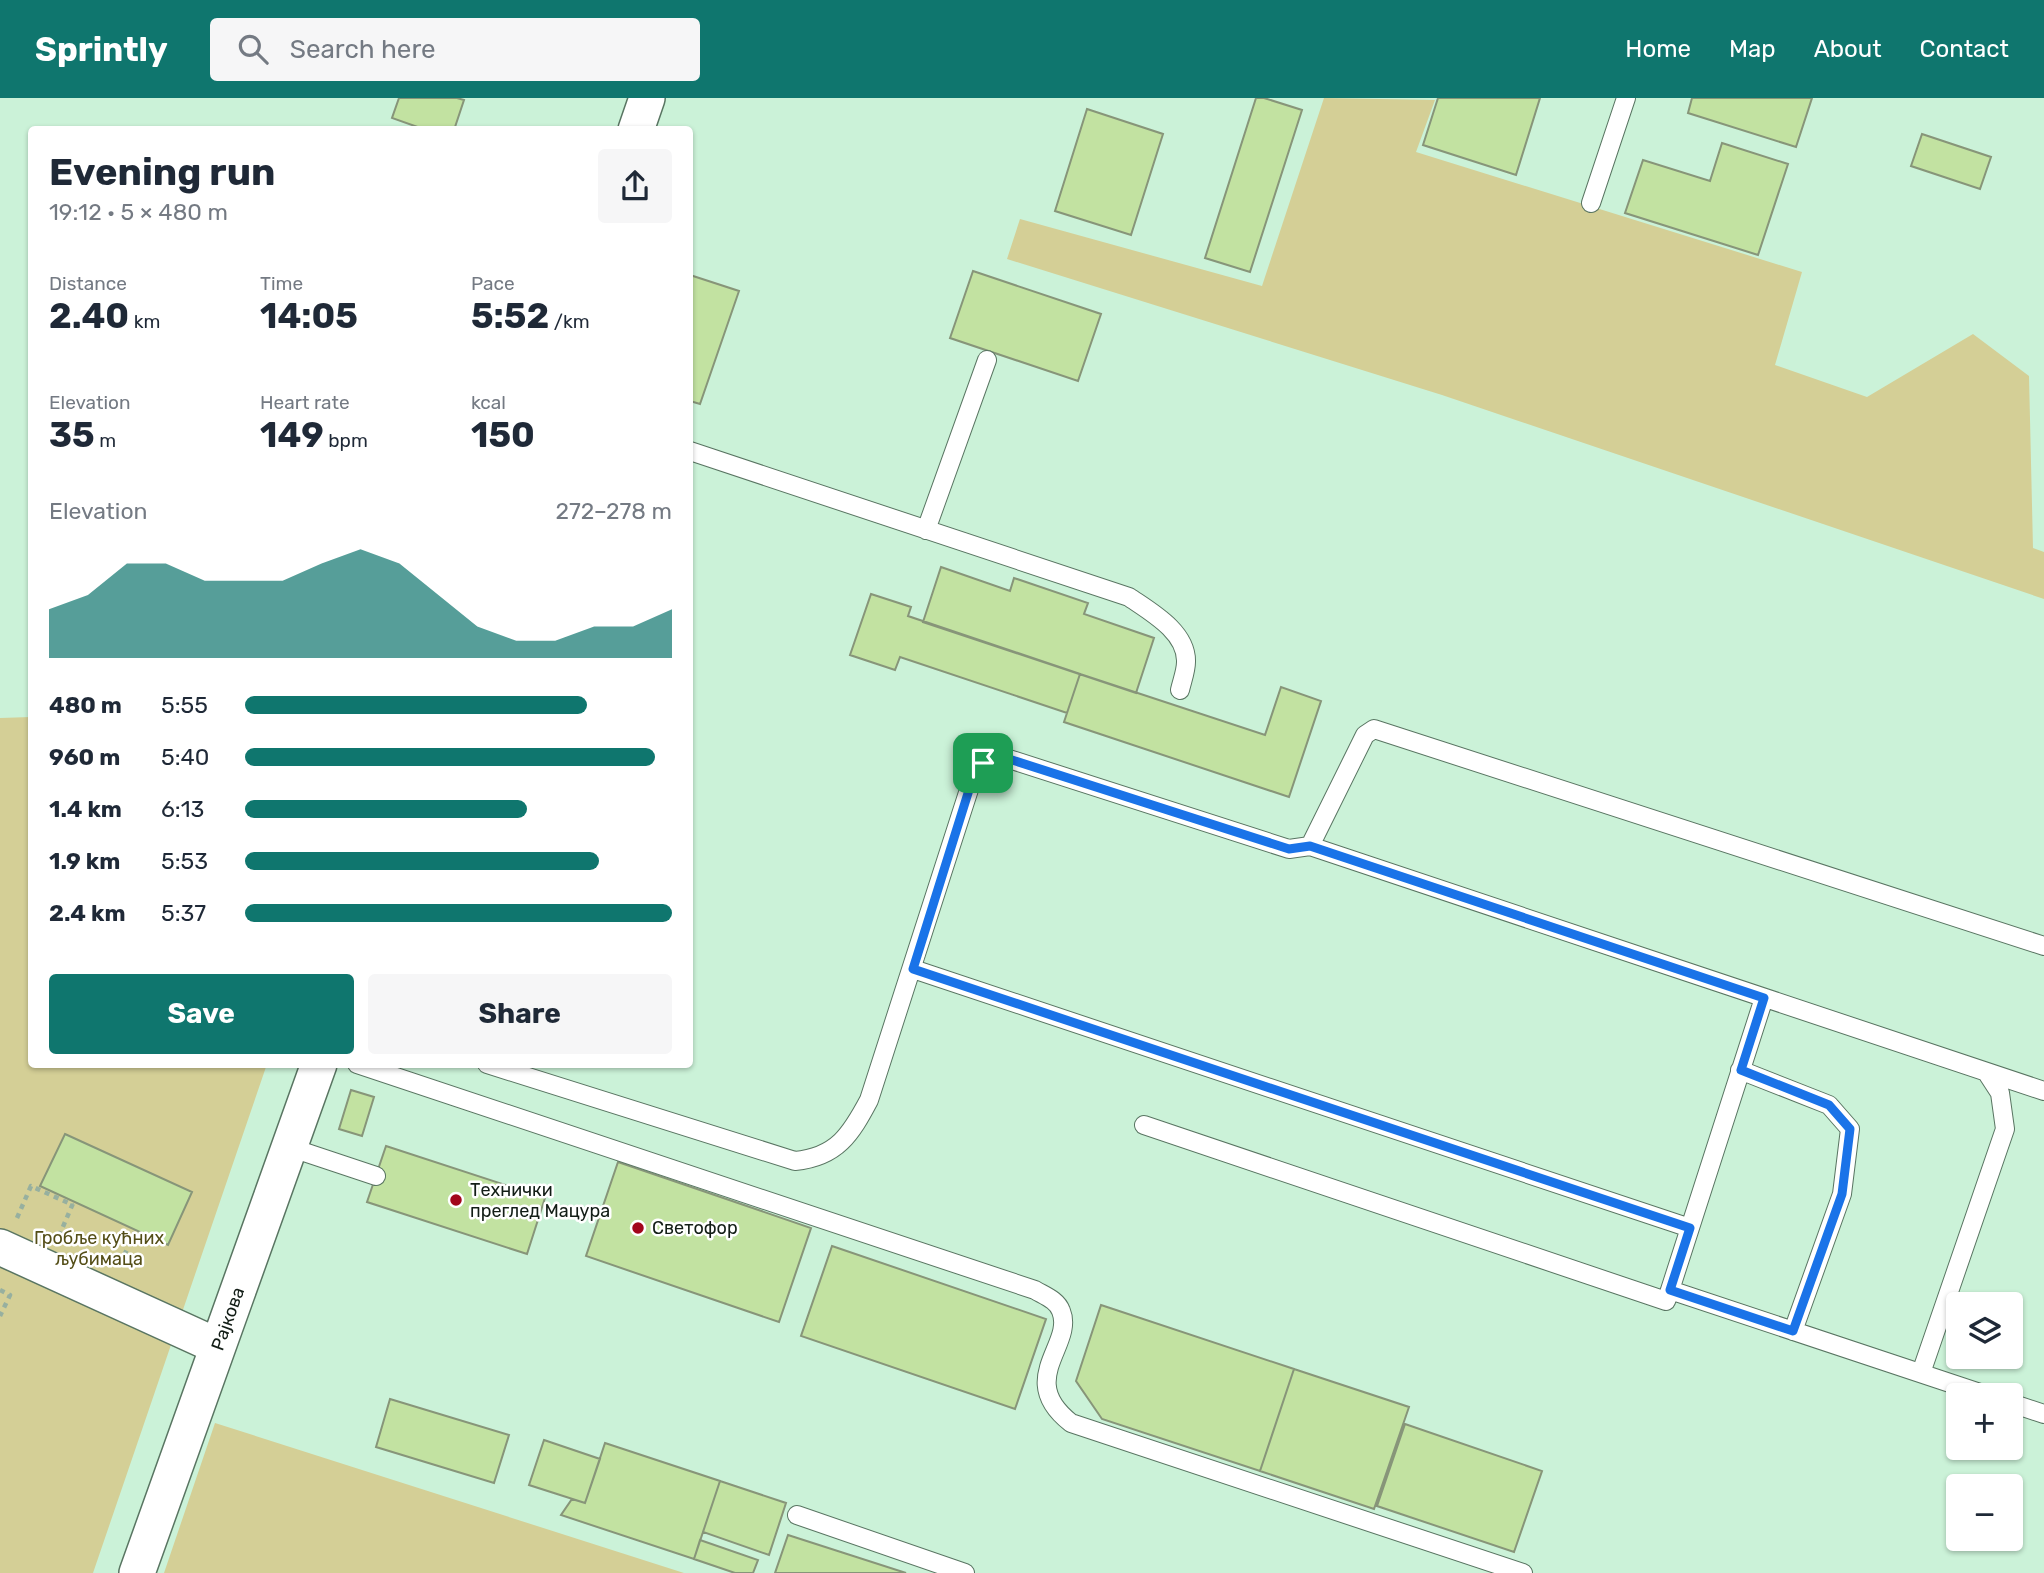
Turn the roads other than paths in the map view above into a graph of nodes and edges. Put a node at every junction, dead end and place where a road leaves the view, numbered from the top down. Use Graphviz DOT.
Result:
graph roads {
  1 [pos="647,98"];
  2 [pos="1626,98"];
  3 [pos="637,126"];
  4 [pos="1591,203"];
  5 [pos="987,360"];
  6 [pos="693,453"];
  7 [pos="926,530"];
  8 [pos="1180,690"];
  9 [pos="1310,846"];
  10 [pos="2044,946"];
  11 [pos="913,969"];
  12 [pos="1764,998"];
  13 [pos="317,1068"];
  14 [pos="369,1068"];
  15 [pos="500,1068"];
  16 [pos="1741,1070"];
  17 [pos="1987,1073"];
  18 [pos="2044,1091"];
  19 [pos="1144,1125"];
  20 [pos="289,1147"];
  21 [pos="376,1176"];
  22 [pos="1690,1228"];
  23 [pos="0,1247"];
  24 [pos="1670,1290"];
  25 [pos="1793,1331"];
  26 [pos="217,1346"];
  27 [pos="1921,1373"];
  28 [pos="1951,1383"];
  29 [pos="2023,1407"];
  30 [pos="2044,1414"];
  31 [pos="797,1515"];
  32 [pos="137,1573"];
  33 [pos="965,1573"];
  34 [pos="1523,1573"];
  1 -- 3 [label="street"];
  2 -- 4 [label="lane"];
  5 -- 7 [label="lane"];
  6 -- 7 [label="lane"];
  7 -- 8 [label="lane"];
  9 -- 10 [label="lane"];
  9 -- 11 [label="lane"];
  9 -- 12 [label="lane"];
  11 -- 15 [label="lane"];
  11 -- 22 [label="lane"];
  12 -- 16 [label="lane"];
  12 -- 17 [label="lane"];
  13 -- 20 [label="street, Рајкова"];
  14 -- 34 [label="lane"];
  16 -- 22 [label="lane"];
  16 -- 25 [label="lane"];
  17 -- 18 [label="lane"];
  17 -- 27 [label="lane"];
  19 -- 24 [label="lane"];
  20 -- 21 [label="lane"];
  20 -- 26 [label="street, Рајкова"];
  22 -- 24 [label="lane"];
  23 -- 26 [label="street"];
  24 -- 25 [label="lane"];
  25 -- 27 [label="lane"];
  26 -- 32 [label="street, Рајкова"];
  27 -- 28 [label="lane"];
  29 -- 30 [label="lane"];
  31 -- 33 [label="lane"];
}
